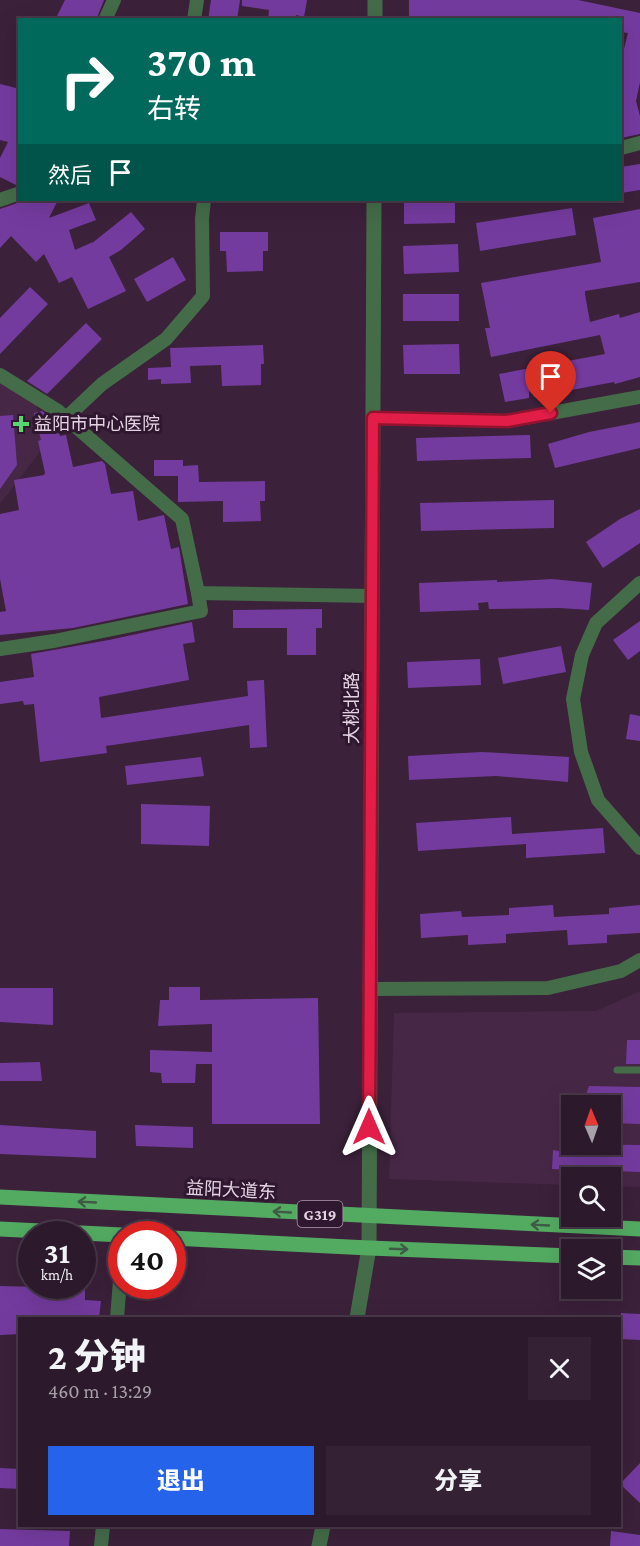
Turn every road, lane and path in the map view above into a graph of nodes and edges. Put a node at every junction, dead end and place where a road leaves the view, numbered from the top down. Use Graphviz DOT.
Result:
graph roads {
  1 [pos="114,0"];
  2 [pos="197,0"];
  3 [pos="375,0"];
  4 [pos="106,18"];
  5 [pos="194,18"];
  6 [pos="375,18"];
  7 [pos="640,143"];
  8 [pos="622,148"];
  9 [pos="18,194"];
  10 [pos="0,200"];
  11 [pos="204,201"];
  12 [pos="374,201"];
  13 [pos="0,375"];
  14 [pos="640,397"];
  15 [pos="66,418"];
  16 [pos="373,418"];
  17 [pos="640,583"];
  18 [pos="198,593"];
  19 [pos="372,596"];
  20 [pos="0,649"];
  21 [pos="640,848"];
  22 [pos="640,960"];
  23 [pos="370,989"];
  24 [pos="617,1070"];
  25 [pos="640,1070"];
  26 [pos="0,1197"];
  27 [pos="369,1217"];
  28 [pos="0,1229"];
  29 [pos="640,1229"];
  30 [pos="108,1234"];
  31 [pos="186,1239"];
  32 [pos="369,1248"];
  33 [pos="561,1256"];
  34 [pos="621,1257"];
  35 [pos="640,1258"];
  36 [pos="119,1299"];
  37 [pos="117,1317"];
  38 [pos="357,1317"];
  39 [pos="103,1527"];
  40 [pos="323,1527"];
  41 [pos="101,1546"];
  42 [pos="320,1546"];
  1 -- 4 [label="street"];
  2 -- 5 [label="street"];
  3 -- 6 [label="street"];
  7 -- 8 [label="street"];
  9 -- 10 [label="street"];
  11 -- 15 [label="street"];
  12 -- 16 [label="street, 大桃北路"];
  13 -- 15 [label="street"];
  14 -- 16 [label="street"];
  15 -- 18 [label="street"];
  16 -- 19 [label="street, 大桃北路"];
  17 -- 21 [label="street"];
  18 -- 19 [label="street"];
  18 -- 20 [label="street"];
  19 -- 23 [label="street, 大桃北路"];
  22 -- 23 [label="street"];
  23 -- 27 [label="street, 大桃北路"];
  24 -- 25 [label="lane"];
  27 -- 26 [label="main road, 益阳大道东 / G319, one-way"];
  29 -- 27 [label="main road, 益阳大道东 / G319, one-way"];
  27 -- 32 [label="street, 大桃北路"];
  28 -- 30 [label="main road"];
  31 -- 32 [label="main road, G319"];
  32 -- 33 [label="main road, G319, one-way"];
  32 -- 38 [label="street, 大桃北路"];
  34 -- 35 [label="main road"];
  36 -- 37 [label="street"];
  39 -- 41 [label="street"];
  40 -- 42 [label="street"];
}
